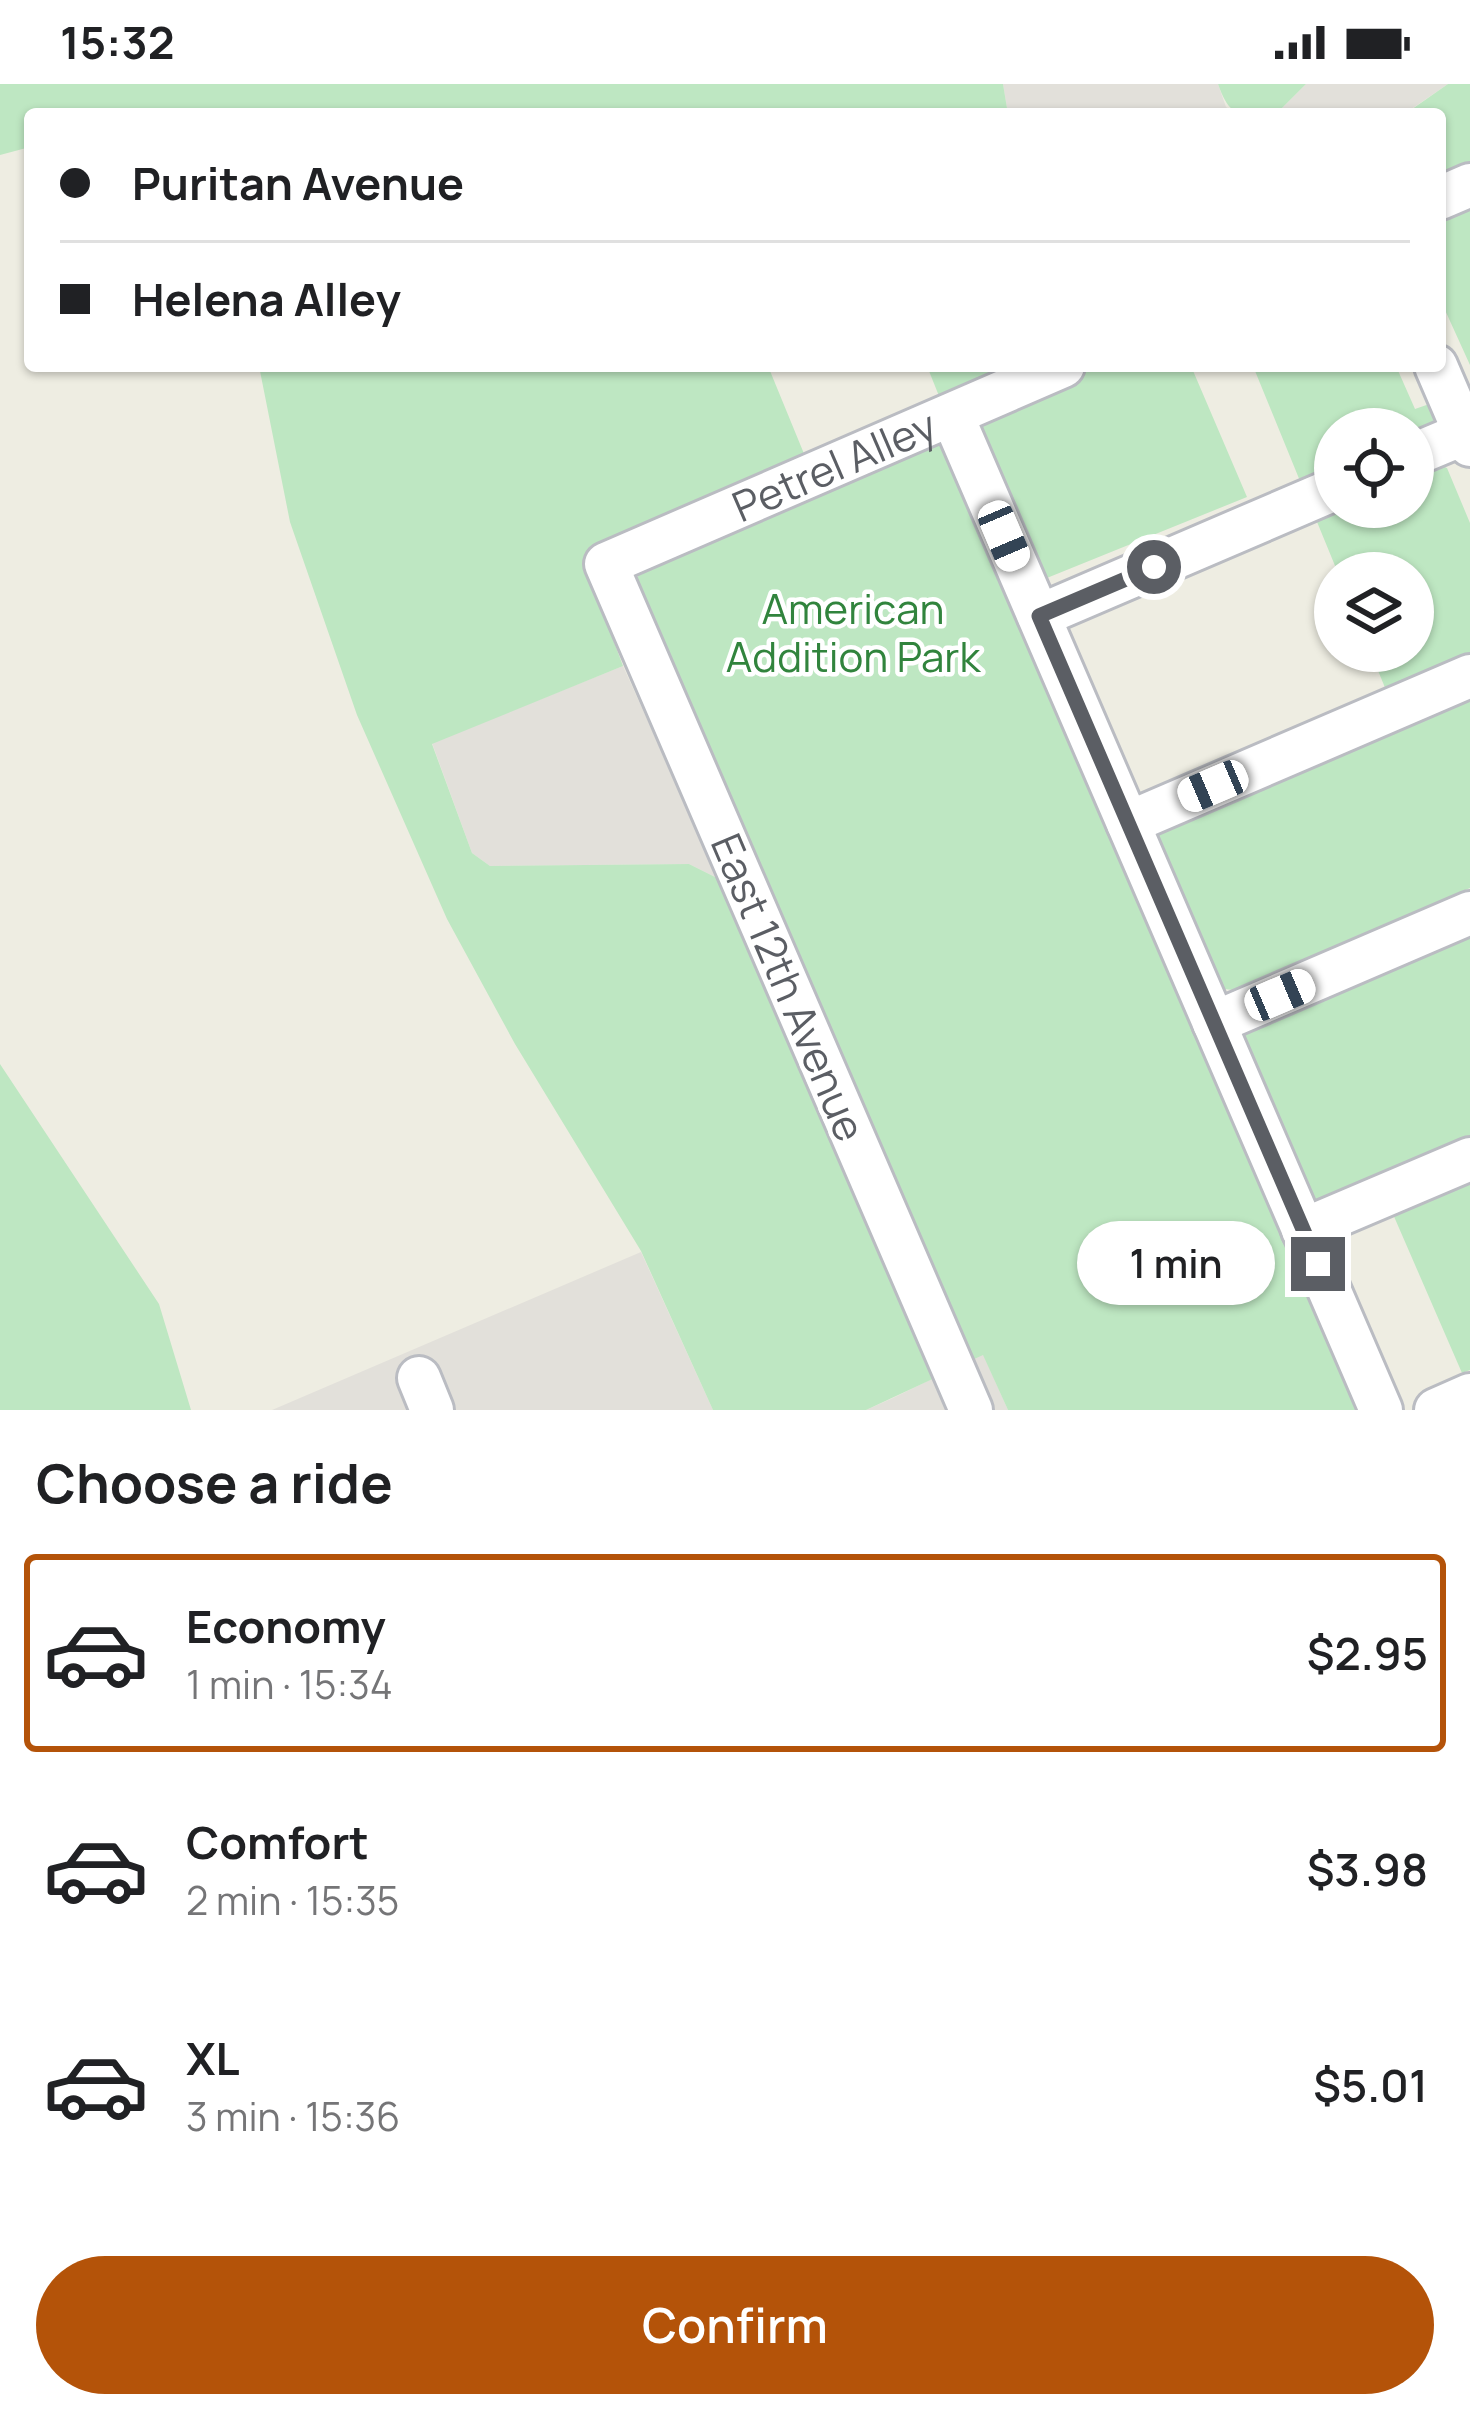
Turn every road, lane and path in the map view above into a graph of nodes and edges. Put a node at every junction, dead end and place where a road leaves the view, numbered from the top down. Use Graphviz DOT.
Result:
graph roads {
  1 [pos="1049,372"];
  2 [pos="1439,372"];
  3 [pos="952,415"];
  4 [pos="1468,436"];
  5 [pos="1434,448"];
  6 [pos="1314,498"];
  7 [pos="607,564"];
  8 [pos="1039,616"];
  9 [pos="1470,676"];
  10 [pos="1128,823"];
  11 [pos="1470,914"];
  12 [pos="1214,1023"];
  13 [pos="1470,1159"];
  14 [pos="1303,1231"];
  15 [pos="1470,1395"];
  16 [pos="971,1410"];
  17 [pos="1381,1410"];
  18 [pos="1436,1410"];
  1 -- 3 [label="street, Petrel Alley"];
  2 -- 4 [label="street"];
  3 -- 7 [label="street, Petrel Alley"];
  3 -- 8 [label="street"];
  4 -- 5 [label="street"];
  6 -- 8 [label="street"];
  7 -- 16 [label="street, East 12th Avenue"];
  8 -- 10 [label="street"];
  9 -- 10 [label="street"];
  10 -- 12 [label="street"];
  11 -- 12 [label="street"];
  12 -- 14 [label="street"];
  13 -- 14 [label="street"];
  14 -- 17 [label="street"];
  15 -- 18 [label="street"];
}
